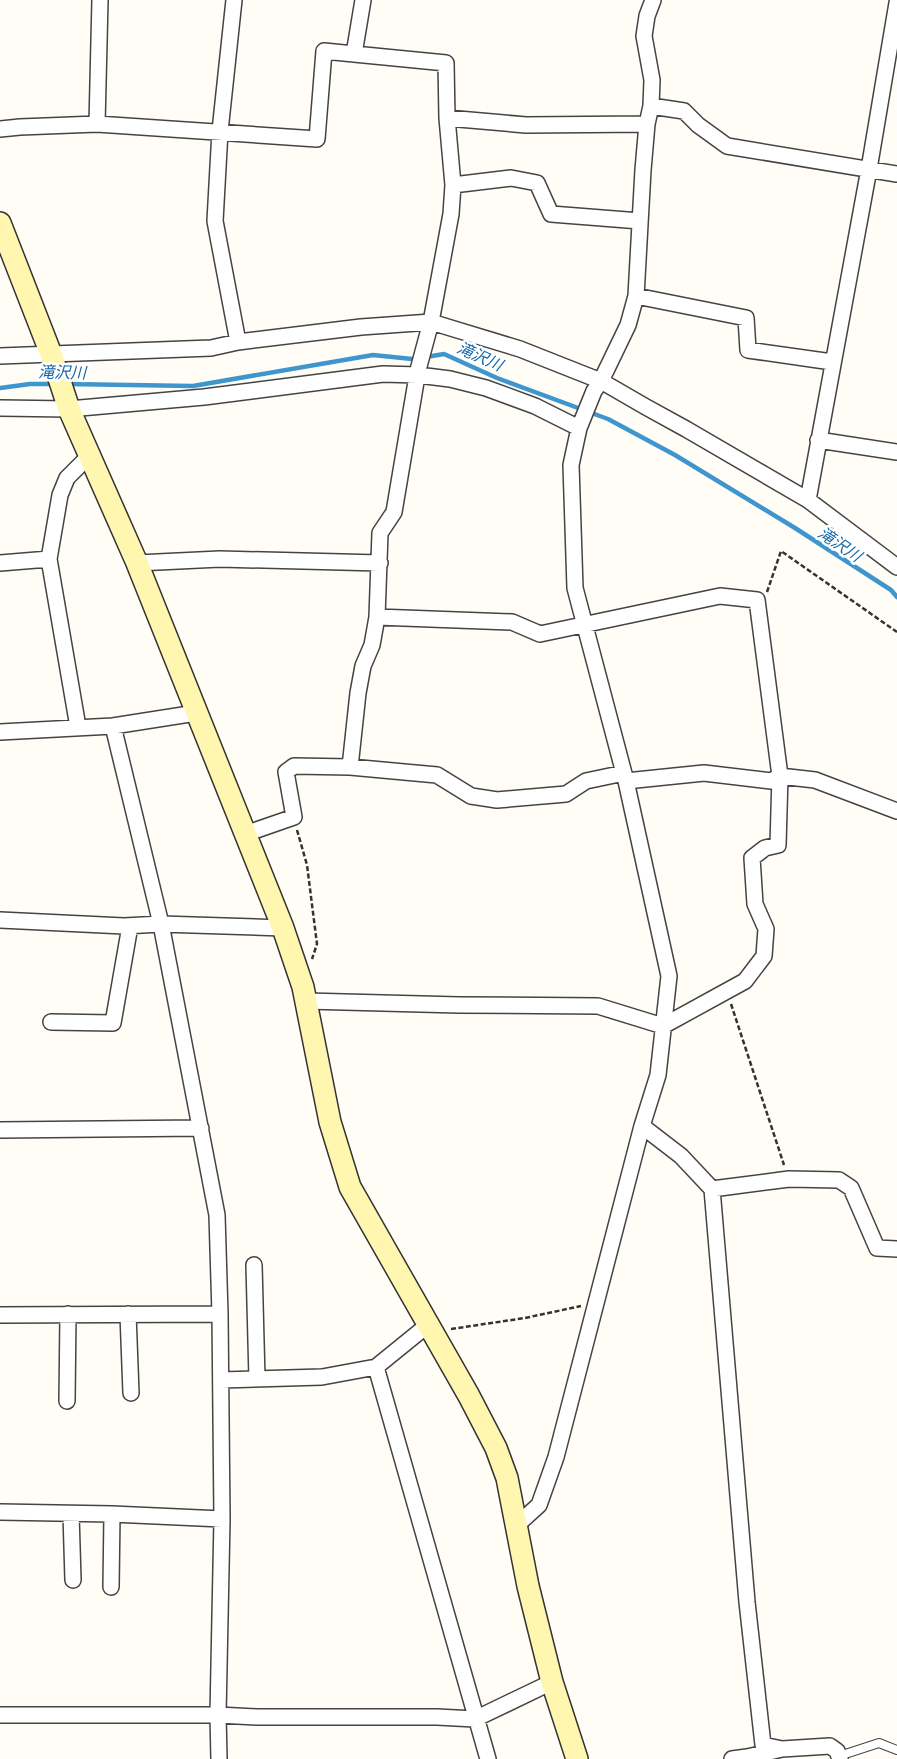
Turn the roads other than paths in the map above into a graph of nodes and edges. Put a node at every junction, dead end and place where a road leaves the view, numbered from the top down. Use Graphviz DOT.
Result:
graph roads {
  1 [pos="100,0"];
  2 [pos="234,0"];
  3 [pos="363,0"];
  4 [pos="653,0"];
  5 [pos="897,3"];
  6 [pos="354,54"];
  7 [pos="651,106"];
  8 [pos="447,118"];
  9 [pos="97,124"];
  10 [pos="647,124"];
  11 [pos="0,129"];
  12 [pos="220,131"];
  13 [pos="869,169"];
  14 [pos="897,174"];
  15 [pos="454,185"];
  16 [pos="640,221"];
  17 [pos="0,223"];
  18 [pos="636,296"];
  19 [pos="431,322"];
  20 [pos="238,342"];
  21 [pos="51,354"];
  22 [pos="0,356"];
  23 [pos="832,362"];
  24 [pos="418,372"];
  25 [pos="598,386"];
  26 [pos="0,408"];
  27 [pos="69,409"];
  28 [pos="581,425"];
  29 [pos="818,440"];
  30 [pos="897,452"];
  31 [pos="89,456"];
  32 [pos="808,500"];
  33 [pos="49,559"];
  34 [pos="0,563"];
  35 [pos="137,563"];
  36 [pos="380,563"];
  37 [pos="897,567"];
  38 [pos="377,616"];
  39 [pos="585,626"];
  40 [pos="196,713"];
  41 [pos="113,726"];
  42 [pos="78,727"];
  43 [pos="0,732"];
  44 [pos="350,767"];
  45 [pos="780,776"];
  46 [pos="625,777"];
  47 [pos="897,811"];
  48 [pos="245,834"];
  49 [pos="0,920"];
  50 [pos="161,924"];
  51 [pos="130,926"];
  52 [pos="283,928"];
  53 [pos="306,1000"];
  54 [pos="51,1022"];
  55 [pos="663,1026"];
  56 [pos="642,1126"];
  57 [pos="201,1128"];
  58 [pos="0,1130"];
  59 [pos="712,1189"];
  60 [pos="897,1249"];
  61 [pos="254,1265"];
  62 [pos="68,1314"];
  63 [pos="128,1314"];
  64 [pos="220,1314"];
  65 [pos="0,1315"];
  66 [pos="431,1328"];
  67 [pos="376,1366"];
  68 [pos="257,1379"];
  69 [pos="221,1380"];
  70 [pos="131,1393"];
  71 [pos="67,1401"];
  72 [pos="0,1512"];
  73 [pos="71,1514"];
  74 [pos="112,1514"];
  75 [pos="222,1519"];
  76 [pos="517,1525"];
  77 [pos="73,1580"];
  78 [pos="111,1587"];
  79 [pos="552,1682"];
  80 [pos="218,1714"];
  81 [pos="0,1715"];
  82 [pos="476,1719"];
  83 [pos="782,1749"];
  84 [pos="897,1750"];
  85 [pos="840,1757"];
  86 [pos="219,1759"];
  87 [pos="488,1759"];
  88 [pos="576,1759"];
  89 [pos="732,1759"];
  1 -- 9 [label="street"];
  2 -- 12 [label="street"];
  3 -- 6 [label="street"];
  4 -- 7 [label="street"];
  5 -- 13 [label="street"];
  6 -- 8 [label="street"];
  6 -- 12 [label="street"];
  7 -- 10 [label="street"];
  7 -- 13 [label="street"];
  8 -- 10 [label="street"];
  8 -- 15 [label="street"];
  9 -- 11 [label="street"];
  9 -- 12 [label="street"];
  10 -- 16 [label="street"];
  12 -- 20 [label="street"];
  13 -- 14 [label="street"];
  13 -- 23 [label="street"];
  15 -- 16 [label="street"];
  15 -- 19 [label="street"];
  16 -- 18 [label="street"];
  17 -- 21 [label="street"];
  18 -- 23 [label="street"];
  18 -- 25 [label="street"];
  19 -- 20 [label="street"];
  19 -- 24 [label="street"];
  19 -- 25 [label="street"];
  20 -- 21 [label="street"];
  21 -- 22 [label="street"];
  21 -- 27 [label="street"];
  23 -- 29 [label="street"];
  24 -- 27 [label="street"];
  24 -- 28 [label="street"];
  24 -- 36 [label="street"];
  25 -- 28 [label="street"];
  25 -- 32 [label="street"];
  26 -- 27 [label="street"];
  27 -- 31 [label="street"];
  28 -- 39 [label="street"];
  29 -- 30 [label="street"];
  29 -- 32 [label="street"];
  31 -- 33 [label="street"];
  31 -- 35 [label="street"];
  32 -- 37 [label="street"];
  33 -- 34 [label="street"];
  33 -- 42 [label="street"];
  35 -- 36 [label="street"];
  35 -- 40 [label="street"];
  36 -- 38 [label="street"];
  38 -- 39 [label="street"];
  38 -- 44 [label="street"];
  39 -- 45 [label="street"];
  39 -- 46 [label="street"];
  40 -- 41 [label="street"];
  40 -- 48 [label="street"];
  41 -- 42 [label="street"];
  41 -- 50 [label="street"];
  42 -- 43 [label="street"];
  44 -- 46 [label="street"];
  44 -- 48 [label="street"];
  45 -- 46 [label="street"];
  45 -- 47 [label="street"];
  45 -- 55 [label="street"];
  46 -- 55 [label="street"];
  48 -- 52 [label="street"];
  49 -- 51 [label="street"];
  50 -- 51 [label="street"];
  50 -- 52 [label="street"];
  50 -- 57 [label="street"];
  51 -- 54 [label="street"];
  52 -- 53 [label="street"];
  53 -- 55 [label="street"];
  53 -- 66 [label="street"];
  55 -- 56 [label="street"];
  56 -- 59 [label="street"];
  56 -- 76 [label="street"];
  57 -- 58 [label="street"];
  57 -- 64 [label="street"];
  59 -- 60 [label="street"];
  59 -- 83 [label="street"];
  61 -- 68 [label="street"];
  62 -- 63 [label="street"];
  62 -- 65 [label="street"];
  62 -- 71 [label="street"];
  63 -- 64 [label="street"];
  63 -- 70 [label="street"];
  64 -- 69 [label="street"];
  66 -- 67 [label="street"];
  66 -- 76 [label="street"];
  67 -- 68 [label="street"];
  67 -- 82 [label="street"];
  68 -- 69 [label="street"];
  69 -- 75 [label="street"];
  72 -- 73 [label="street"];
  73 -- 74 [label="street"];
  73 -- 77 [label="street"];
  74 -- 75 [label="street"];
  74 -- 78 [label="street"];
  75 -- 80 [label="street"];
  76 -- 79 [label="street"];
  79 -- 82 [label="street"];
  79 -- 88 [label="street"];
  80 -- 81 [label="street"];
  80 -- 82 [label="street"];
  80 -- 86 [label="street"];
  82 -- 87 [label="street"];
  83 -- 85 [label="street"];
  83 -- 89 [label="street"];
  84 -- 85 [label="lane"];
}
